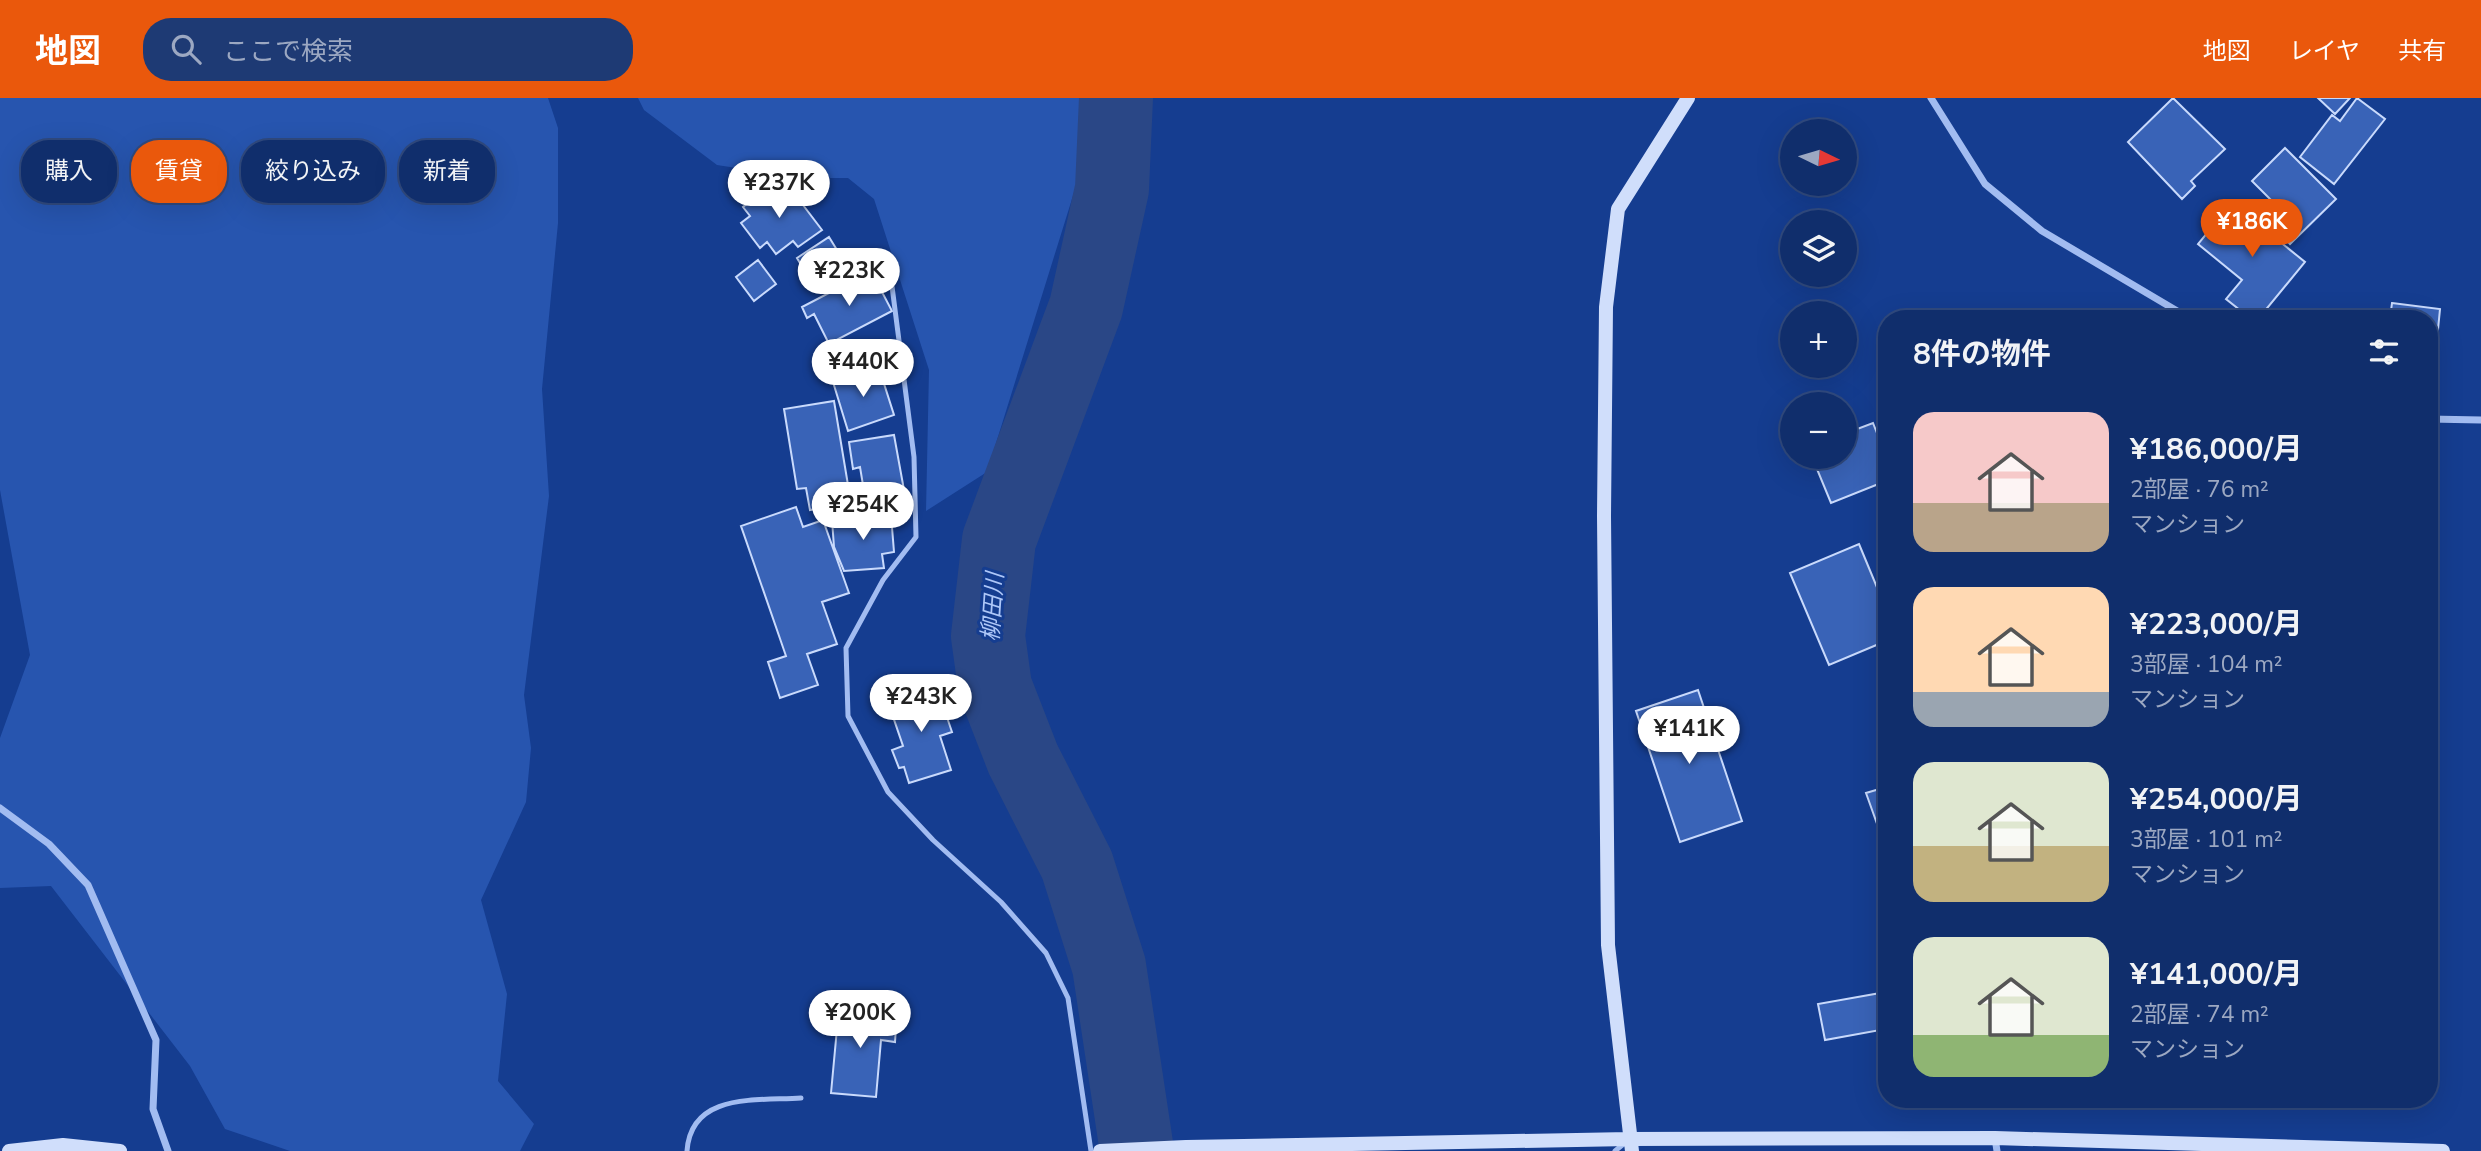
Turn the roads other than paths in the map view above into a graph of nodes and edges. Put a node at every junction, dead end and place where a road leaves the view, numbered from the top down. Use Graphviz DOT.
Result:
graph roads {
  1 [pos="1688,98"];
  2 [pos="1931,98"];
  3 [pos="889,263"];
  4 [pos="2175,310"];
  5 [pos="2438,419"];
  6 [pos="2481,420"];
  7 [pos="0,808"];
  8 [pos="801,1098"];
  9 [pos="1630,1145"];
  10 [pos="1996,1145"];
  11 [pos="9,1151"];
  12 [pos="120,1151"];
  13 [pos="168,1151"];
  14 [pos="687,1151"];
  15 [pos="1091,1151"];
  16 [pos="1100,1151"];
  17 [pos="1615,1151"];
  18 [pos="2443,1151"];
  1 -- 9 [label="street"];
  2 -- 4 [label="street"];
  3 -- 15 [label="lane"];
  5 -- 6 [label="street"];
  7 -- 13 [label="street"];
  8 -- 14 [label="lane"];
  9 -- 10 [label="street"];
  9 -- 16 [label="street"];
  9 -- 17 [label="lane"];
  10 -- 18 [label="street"];
  11 -- 12 [label="street"];
}
